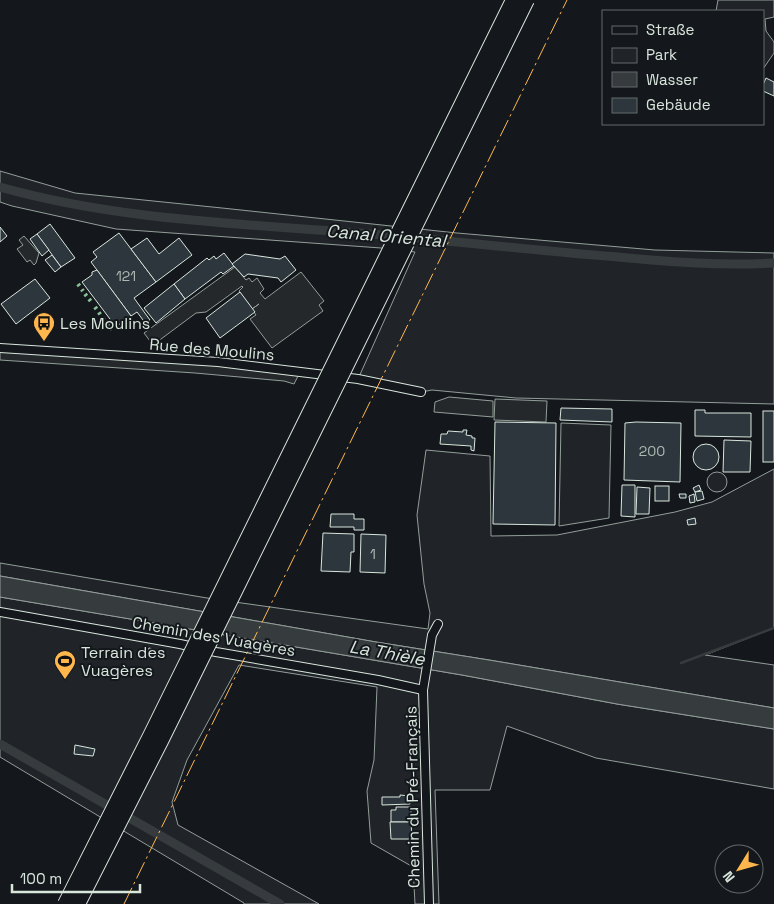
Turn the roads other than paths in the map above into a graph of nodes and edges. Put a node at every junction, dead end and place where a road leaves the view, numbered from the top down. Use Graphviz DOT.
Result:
graph roads {
  1 [pos="513,0"];
  2 [pos="527,0"];
  3 [pos="0,348"];
  4 [pos="421,392"];
  5 [pos="0,612"];
  6 [pos="438,624"];
  7 [pos="423,687"];
  8 [pos="64,904"];
  9 [pos="78,904"];
  10 [pos="429,904"];
  1 -- 8 [label="highway, bridge"];
  2 -- 9 [label="highway, bridge"];
  3 -- 4 [label="street, Rue des Moulins"];
  5 -- 7 [label="street, Chemin des Vuagères"];
  6 -- 7 [label="street, Chemin du Pré-Français"];
  7 -- 10 [label="street, Chemin du Pré-Français"];
}
